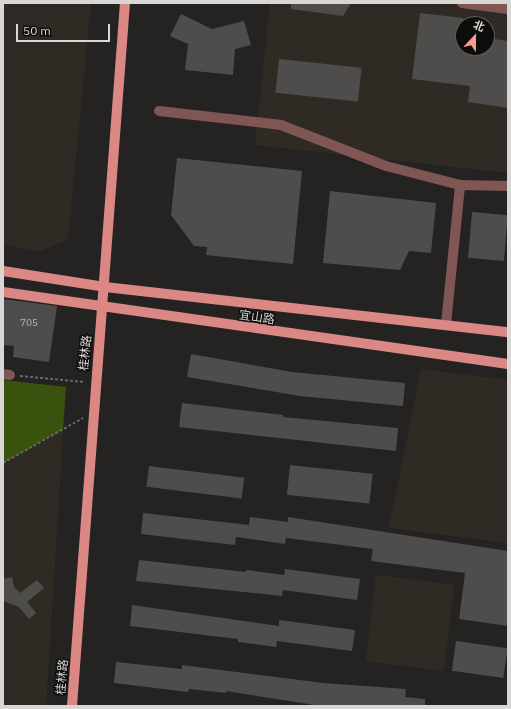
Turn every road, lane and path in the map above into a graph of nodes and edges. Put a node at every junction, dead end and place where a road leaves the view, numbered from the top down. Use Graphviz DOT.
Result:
graph roads {
  1 [pos="125,3"];
  2 [pos="462,3"];
  3 [pos="508,9"];
  4 [pos="159,111"];
  5 [pos="460,185"];
  6 [pos="508,186"];
  7 [pos="3,271"];
  8 [pos="105,287"];
  9 [pos="3,292"];
  10 [pos="103,308"];
  11 [pos="446,324"];
  12 [pos="508,332"];
  13 [pos="508,364"];
  14 [pos="7,375"];
  15 [pos="95,382"];
  16 [pos="92,412"];
  17 [pos="3,463"];
  18 [pos="72,706"];
  1 -- 8 [label="main road, 桂林路"];
  2 -- 3 [label="lane"];
  4 -- 5 [label="lane"];
  5 -- 6 [label="lane"];
  5 -- 11 [label="lane"];
  7 -- 8 [label="main road, 宜山路"];
  8 -- 10 [label="main road, 桂林路"];
  8 -- 11 [label="main road, 宜山路"];
  9 -- 10 [label="main road, 宜山路"];
  10 -- 13 [label="main road, 宜山路"];
  10 -- 15 [label="main road, 桂林路"];
  11 -- 12 [label="main road, 宜山路"];
  14 -- 15 [label="path"];
  15 -- 16 [label="main road, 桂林路"];
  16 -- 17 [label="path"];
  16 -- 18 [label="main road, 桂林路"];
}
